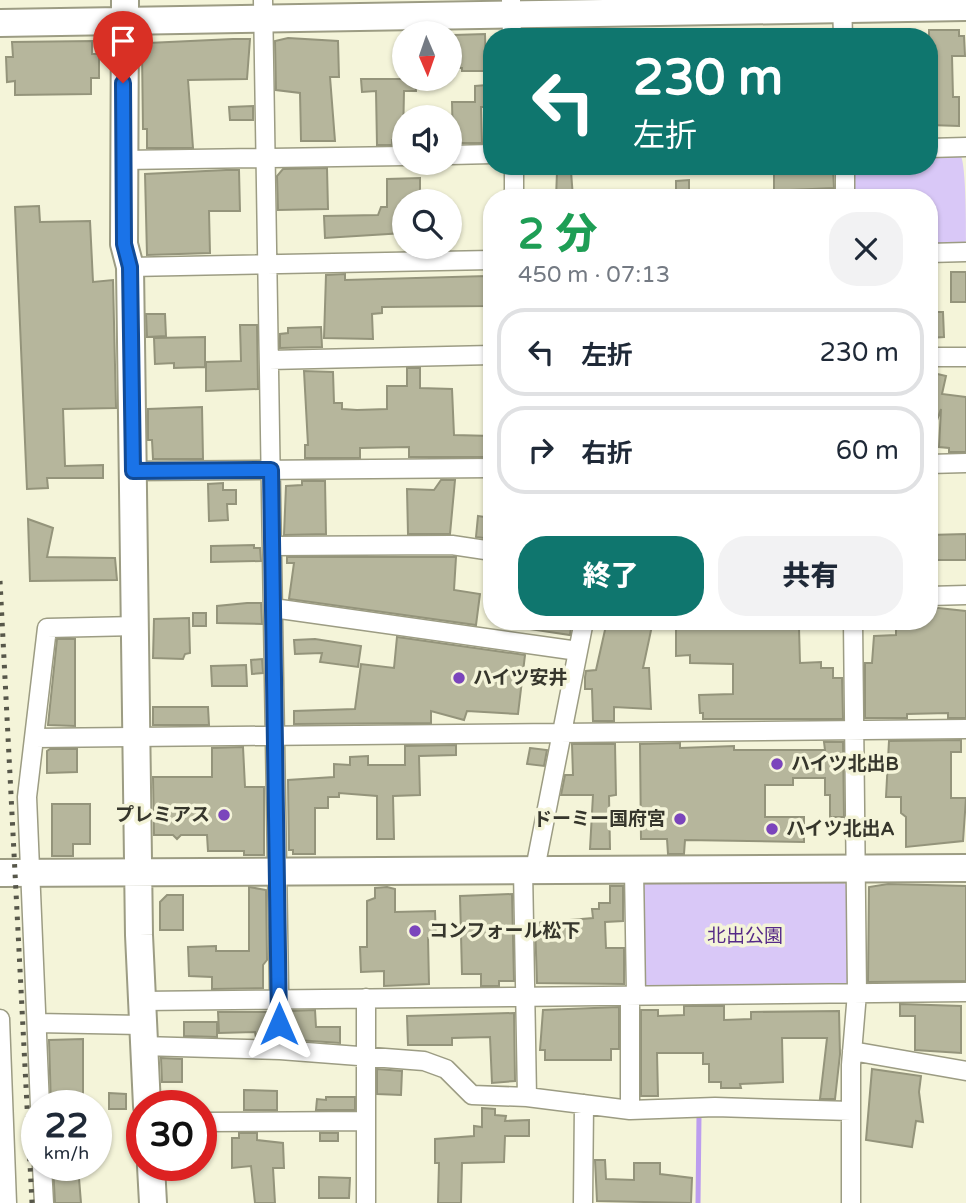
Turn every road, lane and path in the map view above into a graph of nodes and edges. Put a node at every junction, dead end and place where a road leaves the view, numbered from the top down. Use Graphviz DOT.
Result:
graph roads {
  1 [pos="842,4"];
  2 [pos="966,7"];
  3 [pos="263,10"];
  4 [pos="124,11"];
  5 [pos="512,17"];
  6 [pos="0,23"];
  7 [pos="843,28"];
  8 [pos="966,147"];
  9 [pos="938,148"];
  10 [pos="462,155"];
  11 [pos="483,155"];
  12 [pos="392,156"];
  13 [pos="265,158"];
  14 [pos="124,160"];
  15 [pos="966,252"];
  16 [pos="938,253"];
  17 [pos="483,260"];
  18 [pos="267,264"];
  19 [pos="130,267"];
  20 [pos="483,355"];
  21 [pos="938,357"];
  22 [pos="966,357"];
  23 [pos="269,360"];
  24 [pos="966,463"];
  25 [pos="938,464"];
  26 [pos="483,468"];
  27 [pos="271,470"];
  28 [pos="133,471"];
  29 [pos="272,546"];
  30 [pos="483,550"];
  31 [pos="966,595"];
  32 [pos="938,596"];
  33 [pos="273,608"];
  34 [pos="136,626"];
  35 [pos="582,630"];
  36 [pos="853,630"];
  37 [pos="579,651"];
  38 [pos="966,729"];
  39 [pos="855,730"];
  40 [pos="563,732"];
  41 [pos="275,735"];
  42 [pos="34,738"];
  43 [pos="138,738"];
  44 [pos="857,868"];
  45 [pos="966,868"];
  46 [pos="529,869"];
  47 [pos="634,869"];
  48 [pos="279,870"];
  49 [pos="138,871"];
  50 [pos="30,872"];
  51 [pos="0,873"];
  52 [pos="966,992"];
  53 [pos="857,993"];
  54 [pos="525,995"];
  55 [pos="633,995"];
  56 [pos="366,998"];
  57 [pos="279,999"];
  58 [pos="0,1019"];
  59 [pos="37,1023"];
  60 [pos="141,1024"];
  61 [pos="280,1050"];
  62 [pos="852,1051"];
  63 [pos="367,1056"];
  64 [pos="966,1071"];
  65 [pos="39,1090"];
  66 [pos="146,1090"];
  67 [pos="527,1097"];
  68 [pos="584,1104"];
  69 [pos="630,1110"];
  70 [pos="851,1111"];
  71 [pos="366,1121"];
  72 [pos="217,1122"];
  73 [pos="3,1180"];
  74 [pos="43,1181"];
  75 [pos="151,1181"];
  76 [pos="7,1203"];
  77 [pos="44,1203"];
  78 [pos="153,1203"];
  79 [pos="366,1203"];
  80 [pos="583,1203"];
  81 [pos="850,1203"];
  1 -- 2 [label="street"];
  1 -- 5 [label="street"];
  1 -- 7 [label="street"];
  3 -- 4 [label="street"];
  3 -- 5 [label="street"];
  3 -- 13 [label="street"];
  4 -- 6 [label="street"];
  4 -- 14 [label="street"];
  8 -- 9 [label="street"];
  10 -- 11 [label="street"];
  12 -- 13 [label="street"];
  13 -- 14 [label="street"];
  13 -- 18 [label="street"];
  14 -- 19 [label="street"];
  15 -- 16 [label="street"];
  17 -- 18 [label="street"];
  18 -- 19 [label="street"];
  18 -- 23 [label="street"];
  19 -- 28 [label="street"];
  20 -- 23 [label="street"];
  21 -- 22 [label="street"];
  23 -- 27 [label="street"];
  24 -- 25 [label="street"];
  26 -- 27 [label="street"];
  27 -- 28 [label="street"];
  27 -- 29 [label="street"];
  28 -- 34 [label="street"];
  29 -- 30 [label="street"];
  29 -- 33 [label="street"];
  31 -- 32 [label="street"];
  33 -- 37 [label="street"];
  33 -- 41 [label="street"];
  34 -- 42 [label="street"];
  34 -- 43 [label="street"];
  35 -- 37 [label="street"];
  36 -- 39 [label="street"];
  37 -- 40 [label="street"];
  38 -- 39 [label="street"];
  39 -- 40 [label="street"];
  39 -- 44 [label="street"];
  40 -- 41 [label="street"];
  40 -- 46 [label="street"];
  41 -- 43 [label="street"];
  41 -- 48 [label="street"];
  42 -- 43 [label="street"];
  42 -- 50 [label="street"];
  43 -- 49 [label="street"];
  44 -- 45 [label="street"];
  44 -- 47 [label="street"];
  44 -- 53 [label="street"];
  46 -- 47 [label="street"];
  46 -- 48 [label="street"];
  46 -- 54 [label="street"];
  47 -- 55 [label="street"];
  48 -- 49 [label="street"];
  48 -- 57 [label="street"];
  49 -- 50 [label="street"];
  49 -- 60 [label="street"];
  50 -- 51 [label="street"];
  50 -- 59 [label="street"];
  52 -- 53 [label="street"];
  53 -- 55 [label="street"];
  53 -- 62 [label="street"];
  54 -- 55 [label="street"];
  54 -- 56 [label="street"];
  54 -- 67 [label="street"];
  55 -- 69 [label="street"];
  56 -- 57 [label="street"];
  56 -- 63 [label="street"];
  57 -- 60 [label="street"];
  57 -- 61 [label="street"];
  58 -- 73 [label="street"];
  59 -- 60 [label="street"];
  59 -- 65 [label="street"];
  60 -- 61 [label="street"];
  60 -- 66 [label="street"];
  61 -- 63 [label="street"];
  62 -- 64 [label="street"];
  62 -- 70 [label="street"];
  63 -- 67 [label="street"];
  63 -- 71 [label="street"];
  67 -- 68 [label="street"];
  68 -- 69 [label="street"];
  68 -- 80 [label="street"];
  69 -- 70 [label="street"];
  70 -- 81 [label="street"];
  71 -- 72 [label="street"];
  71 -- 79 [label="street"];
  73 -- 76 [label="street"];
  74 -- 77 [label="street"];
  75 -- 78 [label="street"];
}
